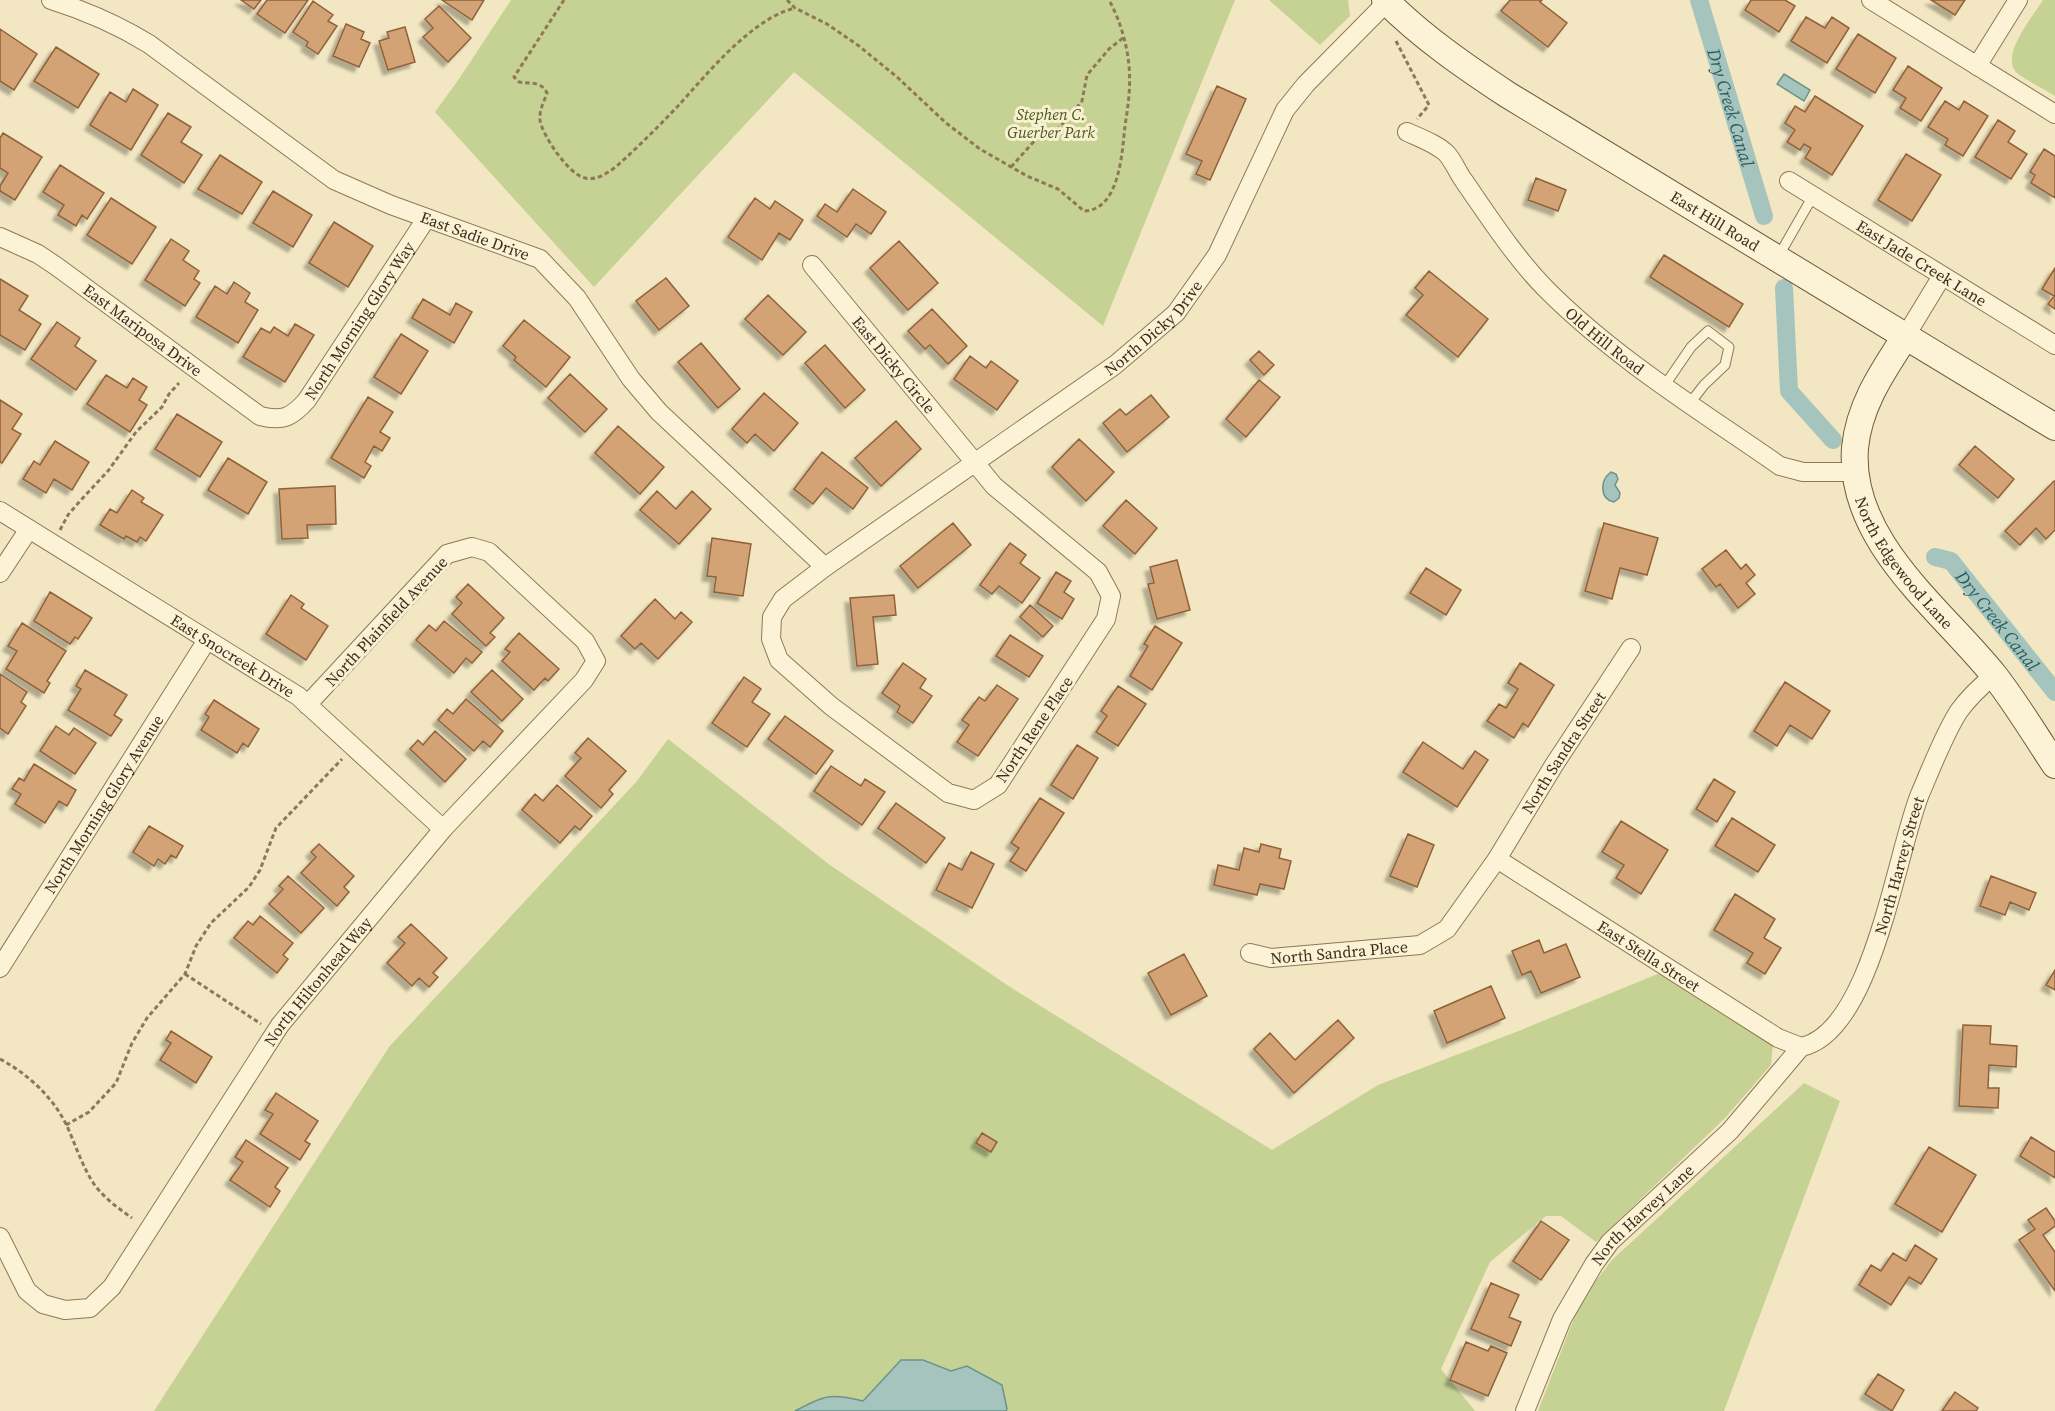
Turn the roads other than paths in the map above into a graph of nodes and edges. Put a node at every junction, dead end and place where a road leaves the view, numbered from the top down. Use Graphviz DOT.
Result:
graph roads {
  1 [pos="51,0"];
  2 [pos="1871,0"];
  3 [pos="2018,0"];
  4 [pos="1386,1"];
  5 [pos="1977,66"];
  6 [pos="2055,114"];
  7 [pos="1407,132"];
  8 [pos="1789,181"];
  9 [pos="1813,196"];
  10 [pos="426,219"];
  11 [pos="0,237"];
  12 [pos="1777,259"];
  13 [pos="812,265"];
  14 [pos="1942,276"];
  15 [pos="1905,336"];
  16 [pos="2055,345"];
  17 [pos="1665,385"];
  18 [pos="1690,403"];
  19 [pos="285,418"];
  20 [pos="2055,427"];
  21 [pos="976,464"];
  22 [pos="1855,472"];
  23 [pos="0,512"];
  24 [pos="29,530"];
  25 [pos="825,567"];
  26 [pos="0,573"];
  27 [pos="207,640"];
  28 [pos="1631,648"];
  29 [pos="596,661"];
  30 [pos="1994,675"];
  31 [pos="307,705"];
  32 [pos="2055,765"];
  33 [pos="443,829"];
  34 [pos="1497,859"];
  35 [pos="1250,953"];
  36 [pos="0,968"];
  37 [pos="1802,1047"];
  38 [pos="0,1237"];
  39 [pos="1525,1411"];
  1 -- 10 [label="street, East Sadie Drive"];
  2 -- 5 [label="street"];
  3 -- 5 [label="street"];
  4 -- 12 [label="street, East Hill Road"];
  4 -- 21 [label="street, North Dicky Drive"];
  5 -- 6 [label="street"];
  7 -- 17 [label="street, Old Hill Road"];
  8 -- 9 [label="street, East Jade Creek Lane"];
  9 -- 12 [label="lane"];
  9 -- 14 [label="street, East Jade Creek Lane"];
  10 -- 19 [label="street, North Morning Glory Way"];
  10 -- 25 [label="street, East Sadie Drive"];
  11 -- 19 [label="street, East Mariposa Drive"];
  12 -- 15 [label="street, East Hill Road"];
  13 -- 21 [label="street, East Dicky Circle"];
  14 -- 15 [label="street"];
  14 -- 16 [label="street, East Jade Creek Lane"];
  15 -- 20 [label="street, East Hill Road"];
  15 -- 22 [label="street, North Edgewood Lane"];
  17 -- 18 [label="street, Old Hill Road"];
  17 -- 18 [label="lane"];
  18 -- 22 [label="street, Old Hill Road"];
  21 -- 25 [label="street, North Dicky Drive"];
  21 -- 25 [label="street, North Rene Place"];
  22 -- 30 [label="street, North Edgewood Lane"];
  23 -- 24 [label="street, East Snocreek Drive"];
  24 -- 26 [label="street"];
  24 -- 27 [label="street, East Snocreek Drive"];
  27 -- 31 [label="street, East Snocreek Drive"];
  27 -- 36 [label="street, North Morning Glory Avenue"];
  28 -- 34 [label="street, North Sandra Street"];
  29 -- 31 [label="street, North Plainfield Avenue"];
  29 -- 33 [label="street, North Hiltonhead Way"];
  30 -- 32 [label="street, North Edgewood Lane"];
  30 -- 37 [label="street, North Harvey Street"];
  31 -- 33 [label="street, East Snocreek Drive"];
  33 -- 38 [label="street, North Hiltonhead Way"];
  34 -- 35 [label="street, North Sandra Place"];
  34 -- 37 [label="street, East Stella Street"];
  37 -- 39 [label="street, North Harvey Lane"];
}
